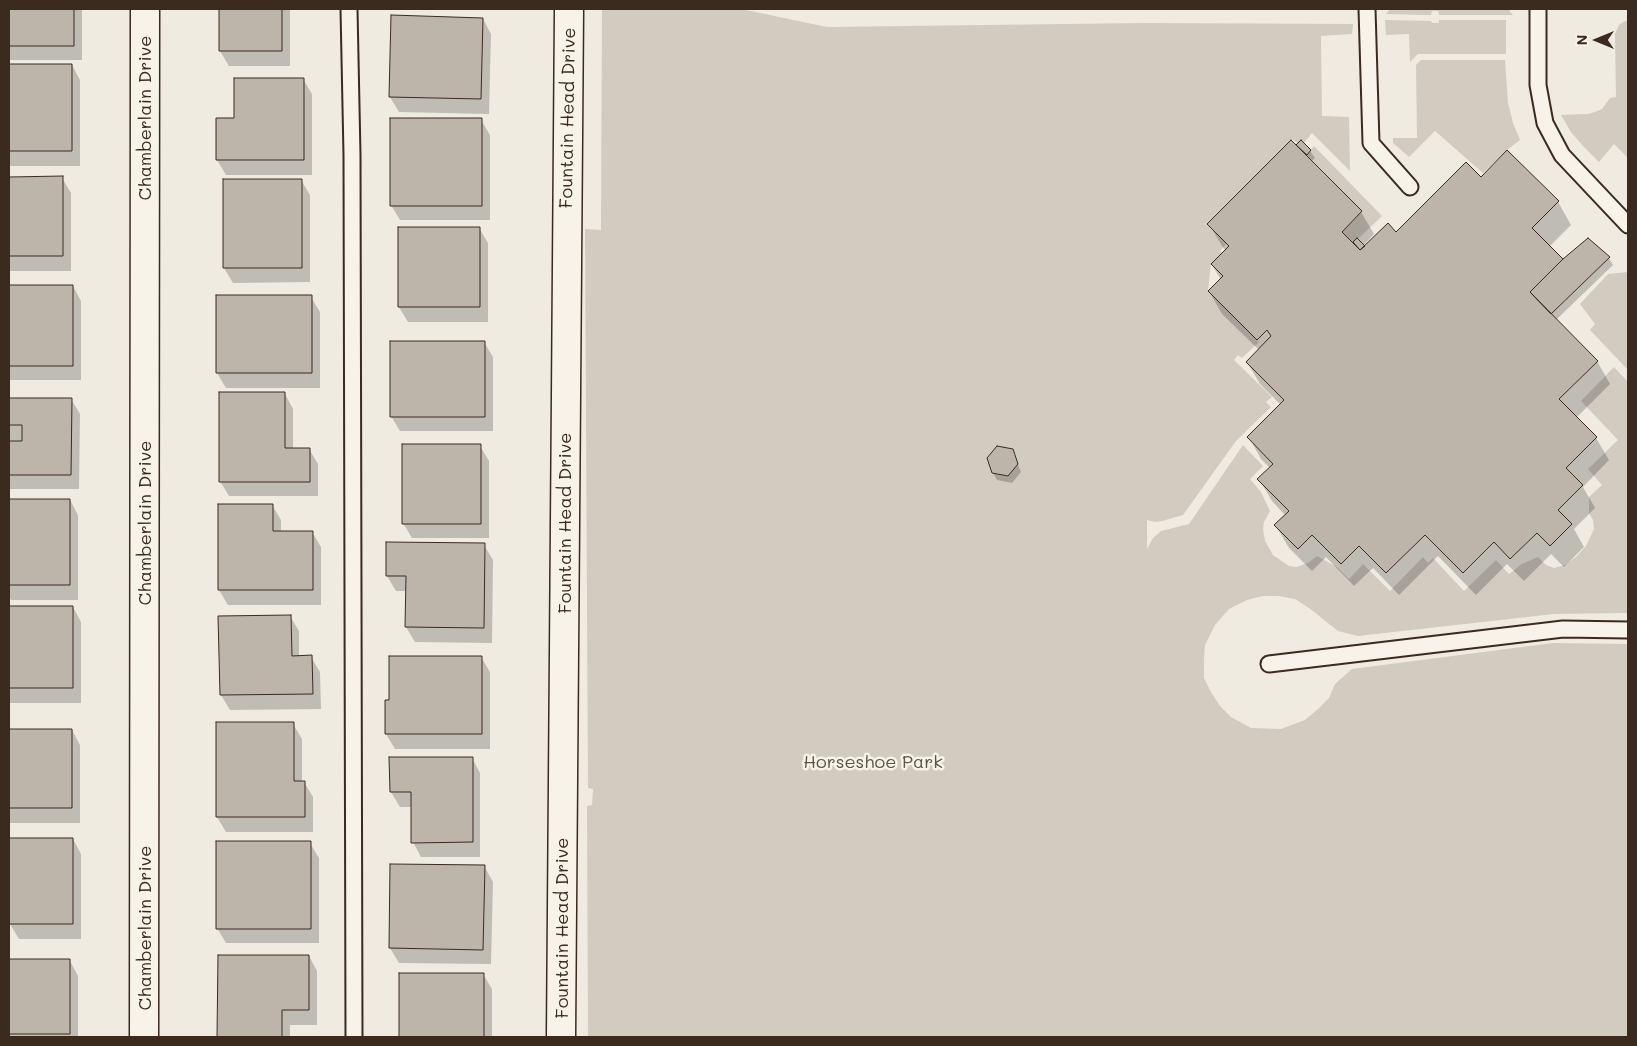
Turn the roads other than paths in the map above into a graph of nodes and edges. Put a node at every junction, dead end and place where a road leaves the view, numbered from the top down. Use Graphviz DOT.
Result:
graph roads {
  1 [pos="145,9"];
  2 [pos="349,9"];
  3 [pos="569,9"];
  4 [pos="1367,9"];
  5 [pos="1538,9"];
  6 [pos="1410,188"];
  7 [pos="1628,225"];
  8 [pos="1628,630"];
  9 [pos="1270,664"];
  10 [pos="144,1037"];
  11 [pos="354,1037"];
  12 [pos="561,1037"];
  1 -- 10 [label="street, Chamberlain Drive"];
  2 -- 11 [label="lane"];
  3 -- 12 [label="street, Fountain Head Drive"];
  4 -- 6 [label="lane"];
  5 -- 7 [label="lane"];
  8 -- 9 [label="lane"];
}
